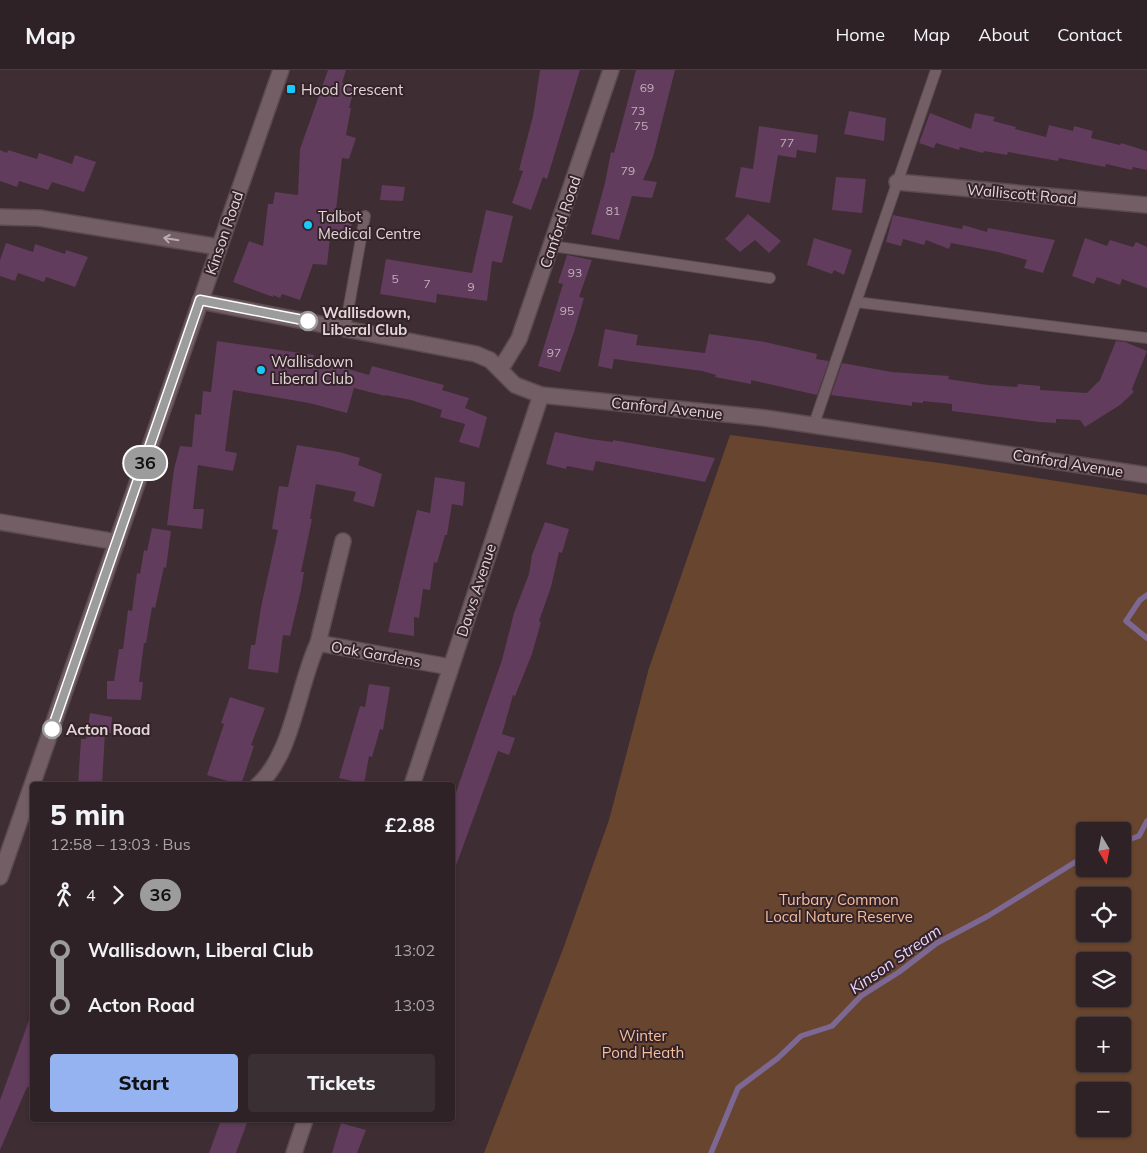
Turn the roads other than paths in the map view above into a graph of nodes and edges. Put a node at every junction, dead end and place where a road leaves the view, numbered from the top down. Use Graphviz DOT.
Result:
graph roads {
  1 [pos="281,70"];
  2 [pos="611,70"];
  3 [pos="936,70"];
  4 [pos="897,182"];
  5 [pos="1147,206"];
  6 [pos="0,216"];
  7 [pos="365,216"];
  8 [pos="552,246"];
  9 [pos="219,247"];
  10 [pos="770,278"];
  11 [pos="200,300"];
  12 [pos="856,302"];
  13 [pos="345,328"];
  14 [pos="1147,338"];
  15 [pos="500,370"];
  16 [pos="540,395"];
  17 [pos="814,424"];
  18 [pos="1147,474"];
  19 [pos="0,522"];
  20 [pos="343,541"];
  21 [pos="117,542"];
  22 [pos="318,643"];
  23 [pos="450,667"];
  24 [pos="33,782"];
  25 [pos="260,782"];
  26 [pos="413,782"];
  27 [pos="30,792"];
  28 [pos="0,878"];
  29 [pos="304,1122"];
  30 [pos="294,1153"];
  1 -- 9 [label="street, Kinson Road"];
  2 -- 8 [label="street, Canford Road"];
  3 -- 4 [label="lane"];
  4 -- 5 [label="street, Walliscott Road"];
  4 -- 12 [label="lane"];
  9 -- 6 [label="street, one-way"];
  7 -- 13 [label="lane"];
  8 -- 10 [label="lane"];
  8 -- 15 [label="street, Canford Road"];
  9 -- 11 [label="street, Kinson Road"];
  11 -- 13 [label="street, Canford Avenue"];
  11 -- 21 [label="street, Kinson Road"];
  12 -- 14 [label="lane"];
  12 -- 17 [label="lane"];
  13 -- 15 [label="street, Canford Avenue"];
  15 -- 16 [label="street, Canford Avenue"];
  16 -- 17 [label="street, Canford Avenue"];
  16 -- 23 [label="street, Daws Avenue"];
  17 -- 18 [label="street, Canford Avenue"];
  19 -- 21 [label="street"];
  20 -- 22 [label="street, Oak Gardens"];
  21 -- 24 [label="street, Kinson Road"];
  22 -- 23 [label="street, Oak Gardens"];
  22 -- 25 [label="street"];
  23 -- 26 [label="street, Daws Avenue"];
  27 -- 28 [label="street, Kinson Road"];
  29 -- 30 [label="street"];
}
